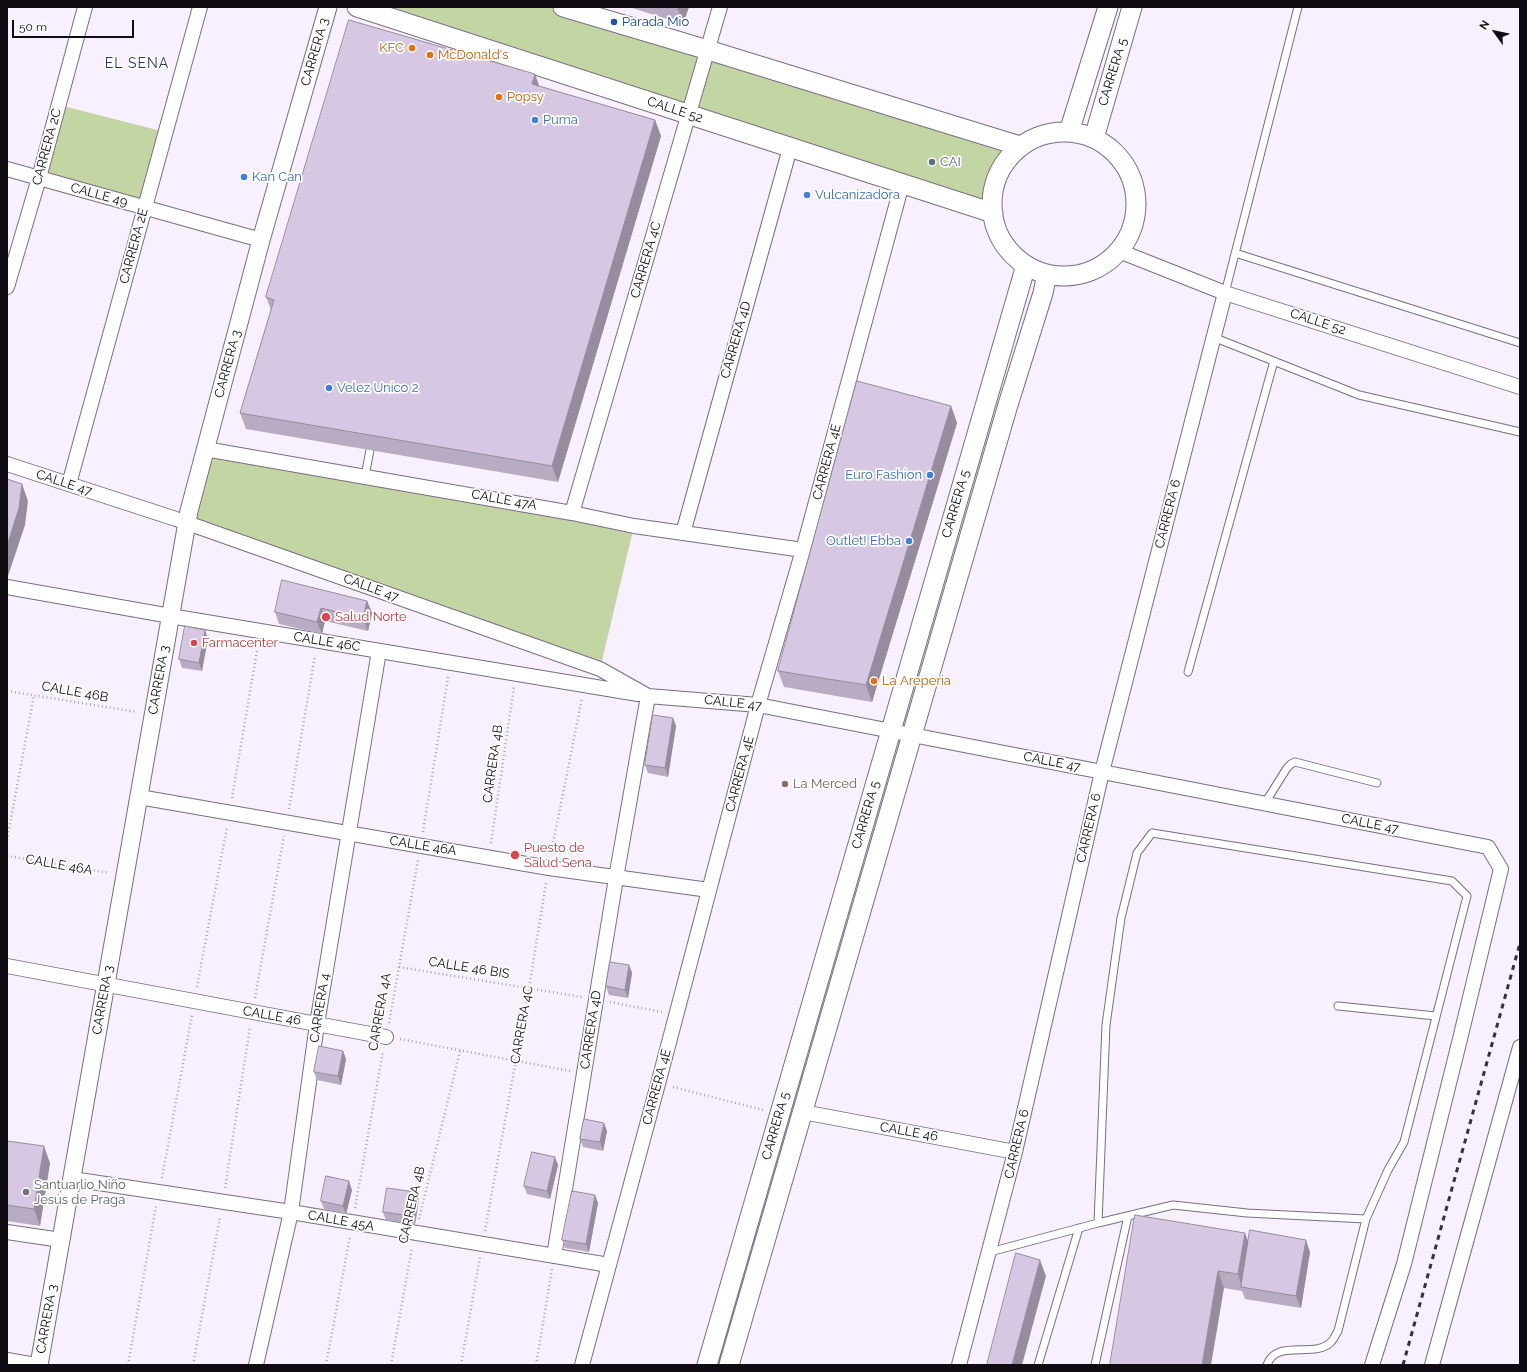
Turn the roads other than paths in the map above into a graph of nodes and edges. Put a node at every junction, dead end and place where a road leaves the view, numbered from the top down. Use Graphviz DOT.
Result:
graph roads {
  1 [pos="85,7"];
  2 [pos="200,7"];
  3 [pos="328,7"];
  4 [pos="357,7"];
  5 [pos="563,7"];
  6 [pos="720,7"];
  7 [pos="1108,7"];
  8 [pos="1132,7"];
  9 [pos="1298,7"];
  10 [pos="708,50"];
  11 [pos="689,115"];
  12 [pos="1069,132"];
  13 [pos="1094,138"];
  14 [pos="1020,146"];
  15 [pos="790,148"];
  16 [pos="7,170"];
  17 [pos="39,178"];
  18 [pos="902,184"];
  19 [pos="144,208"];
  20 [pos="993,213"];
  21 [pos="260,240"];
  22 [pos="1119,251"];
  23 [pos="1235,253"];
  24 [pos="1026,265"];
  25 [pos="1047,274"];
  26 [pos="7,287"];
  27 [pos="1225,293"];
  28 [pos="1214,337"];
  29 [pos="1520,343"];
  30 [pos="1274,361"];
  31 [pos="1520,387"];
  32 [pos="1520,432"];
  33 [pos="205,449"];
  34 [pos="370,450"];
  35 [pos="7,464"];
  36 [pos="365,476"];
  37 [pos="69,484"];
  38 [pos="572,513"];
  39 [pos="186,523"];
  40 [pos="682,533"];
  41 [pos="803,550"];
  42 [pos="7,587"];
  43 [pos="170,616"];
  44 [pos="379,651"];
  45 [pos="1188,672"];
  46 [pos="648,696"];
  47 [pos="758,705"];
  48 [pos="891,731"];
  49 [pos="913,735"];
  50 [pos="1102,772"];
  51 [pos="1377,783"];
  52 [pos="139,797"];
  53 [pos="1265,803"];
  54 [pos="349,834"];
  55 [pos="616,878"];
  56 [pos="709,890"];
  57 [pos="7,966"];
  58 [pos="106,985"];
  59 [pos="1338,1006"];
  60 [pos="1436,1016"];
  61 [pos="317,1024"];
  62 [pos="386,1037"];
  63 [pos="1520,1047"];
  64 [pos="803,1112"];
  65 [pos="1015,1152"];
  66 [pos="72,1179"];
  67 [pos="290,1212"];
  68 [pos="1128,1216"];
  69 [pos="1366,1219"];
  70 [pos="1098,1223"];
  71 [pos="1078,1228"];
  72 [pos="7,1232"];
  73 [pos="61,1240"];
  74 [pos="990,1252"];
  75 [pos="554,1256"];
  76 [pos="609,1265"];
  77 [pos="7,1360"];
  78 [pos="36,1365"];
  79 [pos="39,1365"];
  80 [pos="256,1365"];
  81 [pos="582,1365"];
  82 [pos="707,1365"];
  83 [pos="729,1365"];
  84 [pos="960,1365"];
  85 [pos="1038,1365"];
  86 [pos="1095,1365"];
  87 [pos="1267,1365"];
  88 [pos="1372,1365"];
  89 [pos="1432,1365"];
  1 -- 17 [label="street, CARRERA 2C"];
  2 -- 19 [label="street, CARRERA 2E"];
  3 -- 21 [label="street, CARRERA 3"];
  4 -- 11 [label="main road, CALLE 52"];
  5 -- 10 [label="main road"];
  6 -- 10 [label="street, CARRERA 4C"];
  7 -- 12 [label="main road, CARRERA 5"];
  8 -- 13 [label="main road, CARRERA 5"];
  9 -- 23 [label="lane"];
  10 -- 11 [label="street, CARRERA 4C"];
  10 -- 14 [label="main road"];
  11 -- 15 [label="main road, CALLE 52"];
  11 -- 38 [label="street, CARRERA 4C"];
  12 -- 13 [label="main road"];
  12 -- 14 [label="main road"];
  13 -- 22 [label="main road"];
  14 -- 20 [label="main road"];
  15 -- 18 [label="main road, CALLE 52"];
  15 -- 40 [label="street, CARRERA 4D"];
  16 -- 17 [label="street, CALLE 49"];
  17 -- 19 [label="street, CALLE 49"];
  17 -- 26 [label="street, CARRERA 2C"];
  18 -- 20 [label="main road, CALLE 52"];
  18 -- 41 [label="street, CARRERA 4E"];
  19 -- 21 [label="street, CALLE 49"];
  19 -- 37 [label="street, CARRERA 2E"];
  20 -- 24 [label="main road"];
  21 -- 33 [label="street, CARRERA 3"];
  22 -- 25 [label="main road"];
  22 -- 27 [label="street, CALLE 52"];
  23 -- 27 [label="lane"];
  23 -- 29 [label="lane"];
  24 -- 25 [label="main road"];
  24 -- 48 [label="main road, CARRERA 5"];
  25 -- 49 [label="main road, CARRERA 5"];
  27 -- 28 [label="street, CARRERA 6"];
  27 -- 31 [label="street, CALLE 52"];
  28 -- 30 [label="lane"];
  28 -- 50 [label="street, CARRERA 6"];
  30 -- 32 [label="lane"];
  30 -- 45 [label="lane"];
  33 -- 36 [label="street, CALLE 47A"];
  33 -- 39 [label="street, CARRERA 3"];
  34 -- 36 [label="lane"];
  35 -- 37 [label="street, CALLE 47"];
  36 -- 38 [label="street, CALLE 47A"];
  37 -- 39 [label="street, CALLE 47"];
  38 -- 40 [label="street, CALLE 47A"];
  39 -- 43 [label="street, CARRERA 3"];
  39 -- 46 [label="street, CALLE 47"];
  40 -- 41 [label="street, CALLE 47A"];
  41 -- 47 [label="street, CARRERA 4E"];
  42 -- 43 [label="street, CALLE 46C"];
  43 -- 44 [label="street, CALLE 46C"];
  43 -- 52 [label="street, CARRERA 3"];
  44 -- 46 [label="street, CALLE 46C"];
  44 -- 54 [label="street, CARRERA 4"];
  46 -- 47 [label="street, CALLE 47"];
  46 -- 55 [label="street, CARRERA 4D"];
  47 -- 48 [label="street, CALLE 47"];
  47 -- 56 [label="street, CARRERA 4E"];
  48 -- 49 [label="street, CALLE 47"];
  48 -- 82 [label="main road, CARRERA 5"];
  49 -- 50 [label="street, CALLE 47"];
  49 -- 64 [label="main road, CARRERA 5"];
  50 -- 53 [label="street, CALLE 47"];
  50 -- 65 [label="street, CARRERA 6"];
  51 -- 53 [label="lane"];
  52 -- 54 [label="street, CALLE 46A"];
  52 -- 58 [label="street, CARRERA 3"];
  53 -- 88 [label="street, CALLE 47"];
  54 -- 55 [label="street, CALLE 46A"];
  54 -- 61 [label="street, CARRERA 4"];
  55 -- 56 [label="street, CALLE 46A"];
  55 -- 75 [label="street, CARRERA 4D"];
  56 -- 76 [label="street, CARRERA 4E"];
  57 -- 58 [label="street, CALLE 46"];
  58 -- 61 [label="street, CALLE 46"];
  58 -- 66 [label="street, CARRERA 3"];
  59 -- 60 [label="lane"];
  60 -- 69 [label="lane"];
  60 -- 70 [label="lane"];
  61 -- 62 [label="street, CALLE 46"];
  61 -- 67 [label="street, CARRERA 4"];
  63 -- 89 [label="street"];
  64 -- 65 [label="street, CALLE 46"];
  64 -- 83 [label="main road, CARRERA 5"];
  65 -- 74 [label="street, CARRERA 6"];
  66 -- 67 [label="street, CALLE 45A"];
  66 -- 73 [label="street, CARRERA 3"];
  67 -- 75 [label="street, CALLE 45A"];
  67 -- 80 [label="street, CARRERA 4"];
  68 -- 69 [label="lane"];
  68 -- 70 [label="lane"];
  68 -- 86 [label="lane"];
  69 -- 87 [label="lane"];
  70 -- 71 [label="lane"];
  71 -- 74 [label="lane"];
  71 -- 85 [label="lane"];
  72 -- 73 [label="street"];
  73 -- 79 [label="street, CARRERA 3"];
  74 -- 84 [label="street, CARRERA 6"];
  75 -- 76 [label="street, CALLE 45A"];
  76 -- 81 [label="street, CARRERA 4E"];
  77 -- 78 [label="street"];
}
